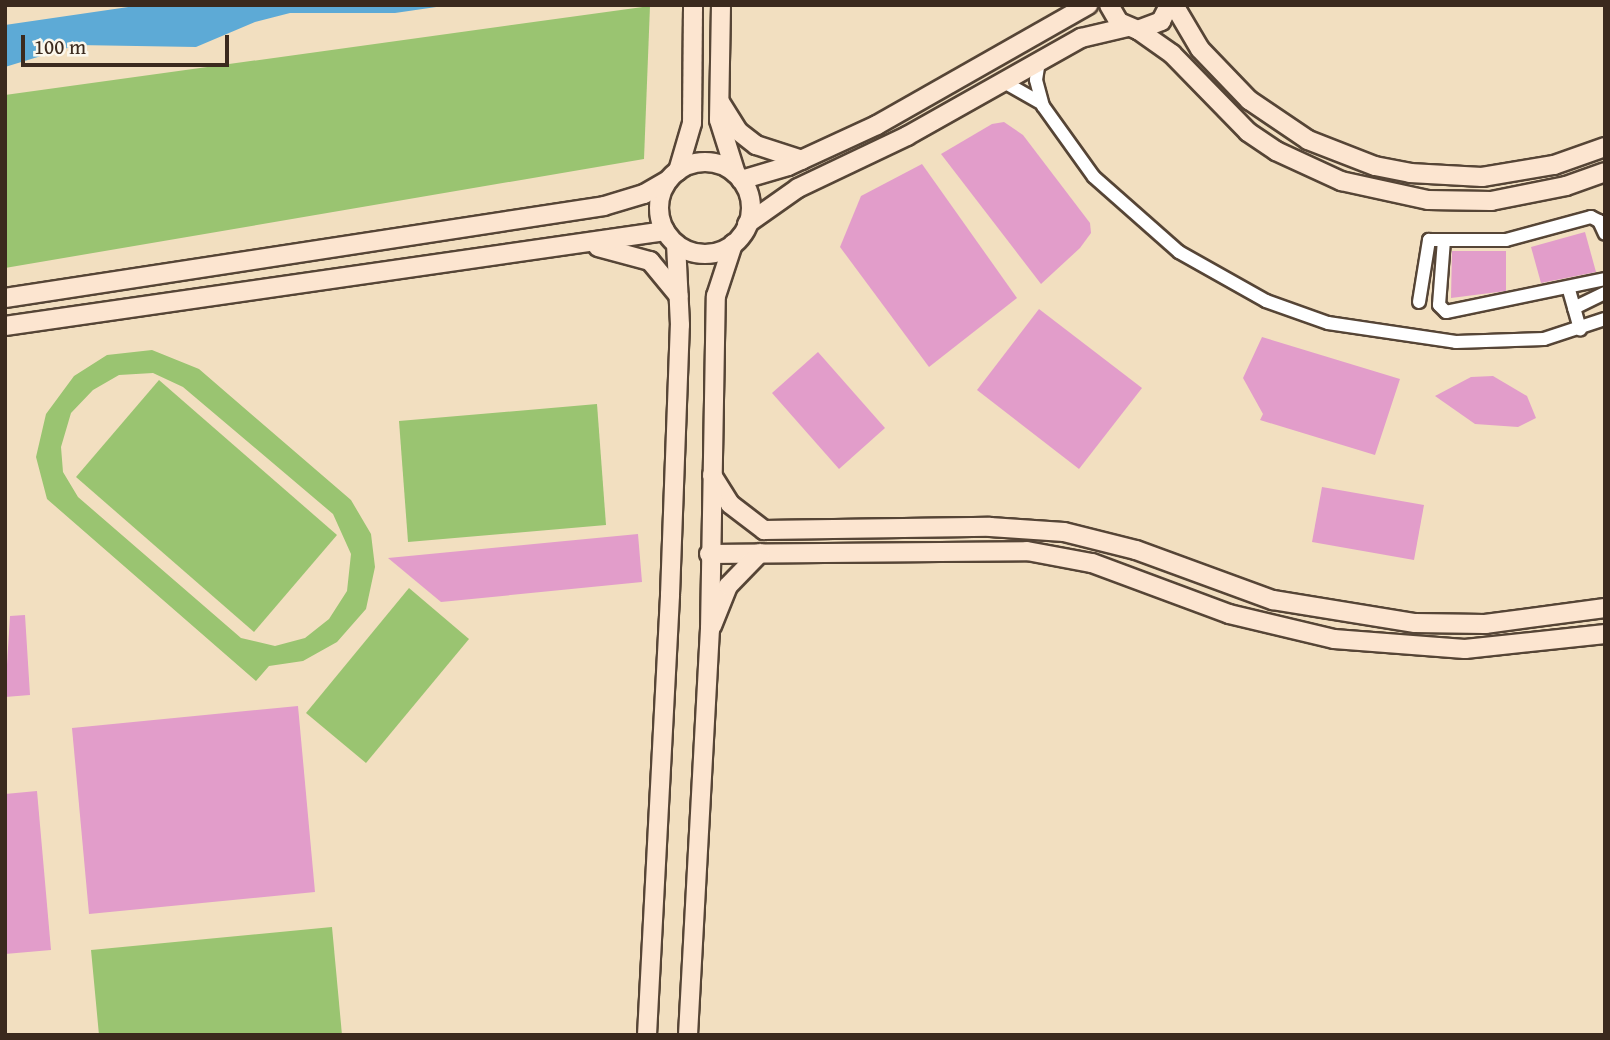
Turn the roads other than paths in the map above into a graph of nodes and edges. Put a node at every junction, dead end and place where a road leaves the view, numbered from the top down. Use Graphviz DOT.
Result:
graph roads {
  1 [pos="693,5"];
  2 [pos="721,5"];
  3 [pos="1088,5"];
  4 [pos="1110,5"];
  5 [pos="1171,5"];
  6 [pos="1133,29"];
  7 [pos="1039,61"];
  8 [pos="1004,82"];
  9 [pos="719,101"];
  10 [pos="1043,106"];
  11 [pos="1605,146"];
  12 [pos="802,160"];
  13 [pos="1605,172"];
  14 [pos="673,176"];
  15 [pos="739,177"];
  16 [pos="747,225"];
  17 [pos="1605,234"];
  18 [pos="671,237"];
  19 [pos="1444,240"];
  20 [pos="733,244"];
  21 [pos="587,245"];
  22 [pos="232,265"];
  23 [pos="1605,279"];
  24 [pos="1569,290"];
  25 [pos="1605,293"];
  26 [pos="679,296"];
  27 [pos="5,298"];
  28 [pos="180,299"];
  29 [pos="1419,302"];
  30 [pos="1574,307"];
  31 [pos="1605,319"];
  32 [pos="5,327"];
  33 [pos="1580,329"];
  34 [pos="712,475"];
  35 [pos="760,553"];
  36 [pos="709,554"];
  37 [pos="1605,608"];
  38 [pos="710,629"];
  39 [pos="1605,634"];
  40 [pos="646,1035"];
  41 [pos="688,1035"];
  1 -- 14 [label="main road"];
  2 -- 9 [label="main road"];
  3 -- 12 [label="main road"];
  4 -- 6 [label="main road"];
  5 -- 6 [label="main road"];
  5 -- 11 [label="main road"];
  6 -- 7 [label="main road"];
  6 -- 13 [label="main road"];
  7 -- 8 [label="main road"];
  7 -- 10 [label="street"];
  8 -- 10 [label="street"];
  8 -- 16 [label="main road"];
  9 -- 12 [label="main road"];
  9 -- 15 [label="main road"];
  10 -- 33 [label="street"];
  12 -- 15 [label="main road"];
  14 -- 15 [label="main road"];
  14 -- 18 [label="main road"];
  14 -- 22 [label="main road"];
  15 -- 16 [label="main road"];
  16 -- 20 [label="main road"];
  17 -- 19 [label="street"];
  18 -- 20 [label="main road"];
  18 -- 21 [label="main road"];
  18 -- 26 [label="main road"];
  19 -- 24 [label="street"];
  19 -- 29 [label="street"];
  20 -- 34 [label="main road"];
  21 -- 26 [label="main road"];
  21 -- 28 [label="main road"];
  22 -- 27 [label="main road"];
  22 -- 28 [label="main road"];
  23 -- 24 [label="street"];
  24 -- 30 [label="street"];
  25 -- 30 [label="street"];
  26 -- 40 [label="main road"];
  28 -- 32 [label="main road"];
  30 -- 33 [label="street"];
  31 -- 33 [label="street"];
  34 -- 36 [label="main road"];
  34 -- 37 [label="main road"];
  35 -- 36 [label="main road"];
  35 -- 38 [label="main road"];
  35 -- 39 [label="main road"];
  36 -- 38 [label="main road"];
  38 -- 41 [label="main road"];
}
